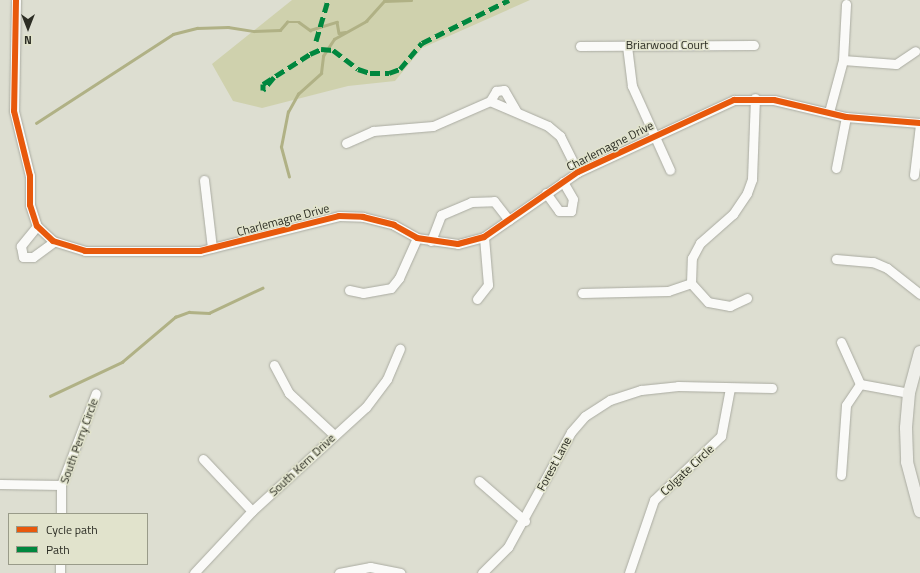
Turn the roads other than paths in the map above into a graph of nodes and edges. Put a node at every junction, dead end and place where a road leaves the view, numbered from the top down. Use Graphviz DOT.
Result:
graph roads {
  1 [pos="16,0"];
  2 [pos="846,4"];
  3 [pos="754,45"];
  4 [pos="580,46"];
  5 [pos="627,46"];
  6 [pos="915,51"];
  7 [pos="843,60"];
  8 [pos="755,98"];
  9 [pos="490,101"];
  10 [pos="516,111"];
  11 [pos="829,112"];
  12 [pos="846,117"];
  13 [pos="920,124"];
  14 [pos="654,135"];
  15 [pos="346,143"];
  16 [pos="836,168"];
  17 [pos="670,170"];
  18 [pos="578,172"];
  19 [pos="914,174"];
  20 [pos="204,180"];
  21 [pos="563,182"];
  22 [pos="546,193"];
  23 [pos="509,220"];
  24 [pos="37,226"];
  25 [pos="484,237"];
  26 [pos="417,238"];
  27 [pos="431,241"];
  28 [pos="54,242"];
  29 [pos="212,248"];
  30 [pos="836,259"];
  31 [pos="691,283"];
  32 [pos="349,290"];
  33 [pos="582,292"];
  34 [pos="920,294"];
  35 [pos="477,298"];
  36 [pos="747,298"];
  37 [pos="841,342"];
  38 [pos="400,350"];
  39 [pos="920,352"];
  40 [pos="274,366"];
  41 [pos="860,384"];
  42 [pos="730,388"];
  43 [pos="772,388"];
  44 [pos="96,393"];
  45 [pos="910,393"];
  46 [pos="334,435"];
  47 [pos="203,459"];
  48 [pos="841,475"];
  49 [pos="479,481"];
  50 [pos="0,484"];
  51 [pos="61,485"];
  52 [pos="252,511"];
  53 [pos="920,511"];
  54 [pos="61,513"];
  55 [pos="525,521"];
  56 [pos="194,573"];
  57 [pos="339,573"];
  58 [pos="400,573"];
  59 [pos="482,573"];
  60 [pos="629,573"];
  1 -- 24 [label="street, Charlemagne Drive"];
  2 -- 7 [label="street"];
  3 -- 5 [label="street, Briarwood Court"];
  4 -- 5 [label="street, Briarwood Court"];
  5 -- 14 [label="street"];
  6 -- 7 [label="street"];
  7 -- 11 [label="street"];
  8 -- 11 [label="street, Charlemagne Drive"];
  8 -- 14 [label="street, Charlemagne Drive"];
  8 -- 31 [label="street"];
  9 -- 10 [label="street"];
  9 -- 10 [label="street"];
  9 -- 15 [label="street"];
  10 -- 18 [label="street"];
  11 -- 12 [label="street, Charlemagne Drive"];
  12 -- 13 [label="street, Charlemagne Drive"];
  12 -- 16 [label="street"];
  13 -- 19 [label="street"];
  14 -- 17 [label="street"];
  14 -- 18 [label="street, Charlemagne Drive"];
  18 -- 21 [label="street, Charlemagne Drive"];
  20 -- 29 [label="street"];
  21 -- 22 [label="street, Charlemagne Drive"];
  21 -- 22 [label="street"];
  22 -- 23 [label="street, Charlemagne Drive"];
  23 -- 25 [label="street, Charlemagne Drive"];
  23 -- 27 [label="street"];
  24 -- 28 [label="street, Charlemagne Drive"];
  24 -- 28 [label="street"];
  25 -- 27 [label="street, Charlemagne Drive"];
  25 -- 35 [label="street"];
  26 -- 27 [label="street, Charlemagne Drive"];
  26 -- 29 [label="street, Charlemagne Drive"];
  26 -- 32 [label="street"];
  28 -- 29 [label="street, Charlemagne Drive"];
  30 -- 34 [label="street"];
  31 -- 33 [label="street"];
  31 -- 36 [label="street"];
  37 -- 41 [label="street"];
  38 -- 46 [label="street, South Kern Drive"];
  39 -- 45 [label="main road"];
  40 -- 46 [label="street"];
  41 -- 45 [label="street"];
  41 -- 48 [label="street"];
  42 -- 43 [label="street, Forest Lane"];
  42 -- 55 [label="street, Forest Lane"];
  42 -- 60 [label="street, Colgate Circle"];
  44 -- 51 [label="street, South Perry Circle"];
  45 -- 53 [label="main road"];
  46 -- 52 [label="street, South Kern Drive"];
  47 -- 52 [label="street"];
  49 -- 55 [label="street"];
  50 -- 51 [label="street"];
  51 -- 54 [label="street, South Perry Circle"];
  52 -- 56 [label="street, South Kern Drive"];
  55 -- 59 [label="street, Forest Lane"];
  57 -- 58 [label="street"];
}
